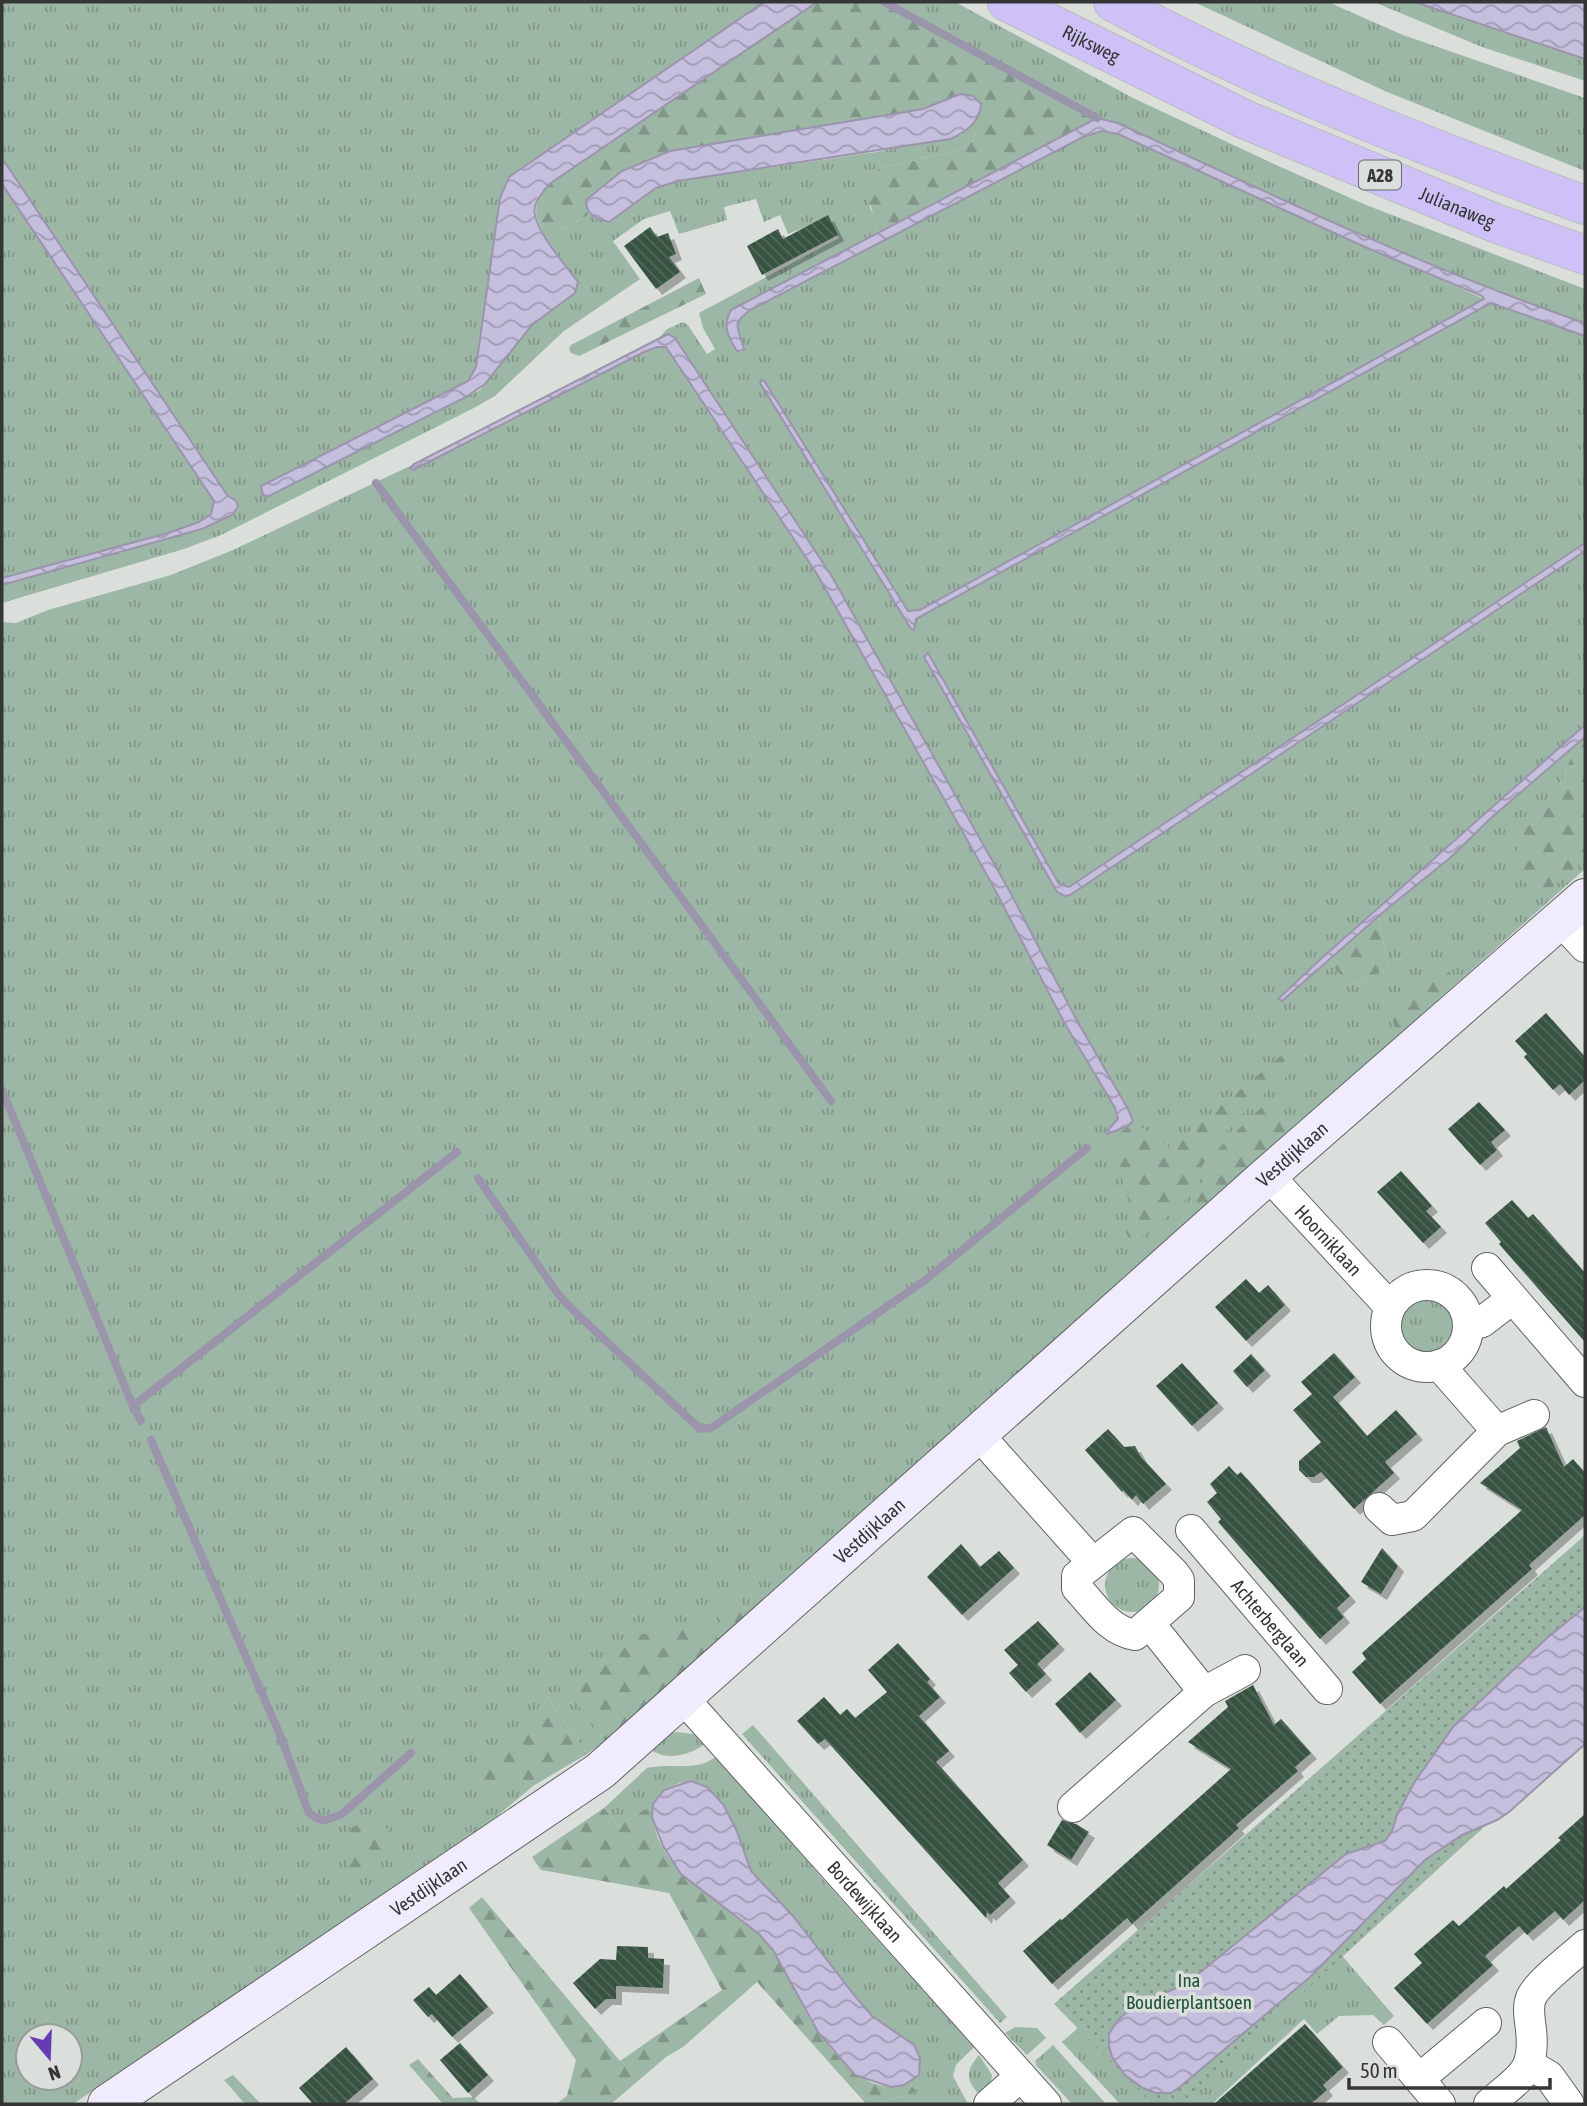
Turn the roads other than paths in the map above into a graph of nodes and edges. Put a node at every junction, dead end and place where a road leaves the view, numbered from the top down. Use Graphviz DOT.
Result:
graph roads {
  1 [pos="1007,2"];
  2 [pos="1113,2"];
  3 [pos="1178,86"];
  4 [pos="1585,205"];
  5 [pos="1585,255"];
  6 [pos="1577,922"];
  7 [pos="1268,1175"];
  8 [pos="1487,1268"];
  9 [pos="1512,1299"];
  10 [pos="1390,1307"];
  11 [pos="1468,1326"];
  12 [pos="1439,1365"];
  13 [pos="1585,1382"];
  14 [pos="1534,1415"];
  15 [pos="1497,1431"];
  16 [pos="977,1433"];
  17 [pos="1379,1508"];
  18 [pos="1191,1530"];
  19 [pos="1213,1556"];
  20 [pos="1093,1563"];
  21 [pos="1179,1580"];
  22 [pos="1150,1624"];
  23 [pos="1245,1670"];
  24 [pos="1327,1689"];
  25 [pos="1204,1692"];
  26 [pos="683,1698"];
  27 [pos="1073,1807"];
  28 [pos="1585,1945"];
  29 [pos="1486,2024"];
  30 [pos="1388,2042"];
  31 [pos="1530,2065"];
  32 [pos="1021,2076"];
  33 [pos="1419,2079"];
  34 [pos="107,2104"];
  35 [pos="989,2104"];
  36 [pos="1046,2104"];
  37 [pos="1440,2104"];
  38 [pos="1489,2104"];
  39 [pos="1569,2104"];
  1 -- 3 [label="highway, Rijksweg / A28"];
  2 -- 4 [label="highway, A28"];
  3 -- 5 [label="highway, Julianaweg / A28"];
  6 -- 7 [label="street, Vestdijklaan"];
  7 -- 10 [label="street, Hoorniklaan"];
  7 -- 16 [label="street, Vestdijklaan"];
  8 -- 9 [label="street"];
  9 -- 11 [label="street"];
  9 -- 13 [label="street"];
  10 -- 11 [label="street"];
  10 -- 12 [label="street"];
  11 -- 12 [label="street"];
  12 -- 15 [label="street"];
  14 -- 15 [label="street"];
  15 -- 17 [label="street"];
  16 -- 20 [label="street"];
  16 -- 26 [label="street, Vestdijklaan"];
  18 -- 19 [label="street, Achterberglaan"];
  19 -- 21 [label="street"];
  19 -- 24 [label="street, Achterberglaan"];
  20 -- 21 [label="street"];
  20 -- 22 [label="street"];
  21 -- 22 [label="street"];
  22 -- 25 [label="street"];
  23 -- 25 [label="street"];
  25 -- 27 [label="street"];
  26 -- 32 [label="street, Bordewijklaan"];
  26 -- 34 [label="street, Vestdijklaan"];
  28 -- 31 [label="street"];
  29 -- 33 [label="street"];
  30 -- 33 [label="street"];
  31 -- 38 [label="street"];
  31 -- 39 [label="street"];
  32 -- 35 [label="street"];
  32 -- 36 [label="street, Bordewijklaan"];
  33 -- 37 [label="street"];
}
